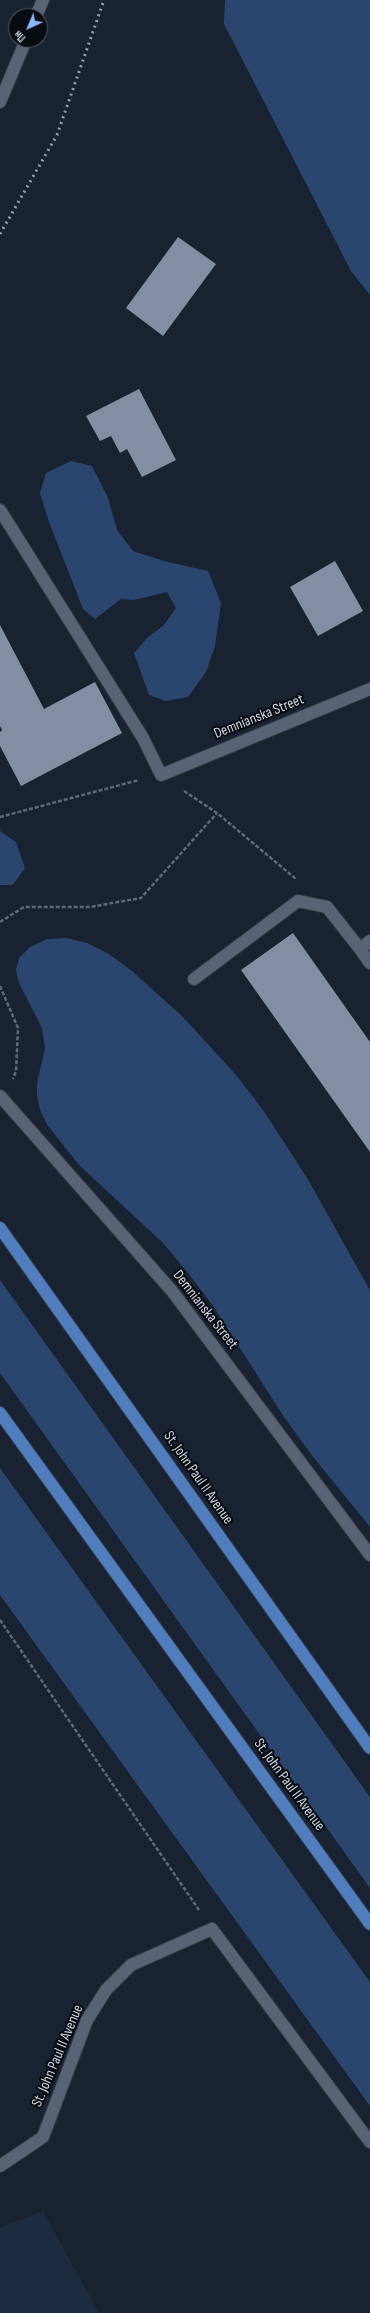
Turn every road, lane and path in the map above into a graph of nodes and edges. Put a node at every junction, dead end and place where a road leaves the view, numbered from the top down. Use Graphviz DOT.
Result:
graph roads {
  1 [pos="23,48"];
  2 [pos="0,102"];
  3 [pos="0,510"];
  4 [pos="370,689"];
  5 [pos="161,775"];
  6 [pos="217,813"];
  7 [pos="0,817"];
  8 [pos="298,880"];
  9 [pos="0,922"];
  10 [pos="370,941"];
  11 [pos="360,949"];
  12 [pos="370,963"];
  13 [pos="194,979"];
  14 [pos="0,986"];
  15 [pos="2,1098"];
  16 [pos="0,1228"];
  17 [pos="0,1413"];
  18 [pos="370,1555"];
  19 [pos="0,1620"];
  20 [pos="370,1748"];
  21 [pos="370,1924"];
  22 [pos="212,1930"];
  23 [pos="370,2142"];
  24 [pos="0,2166"];
  1 -- 2 [label="street"];
  3 -- 5 [label="street"];
  4 -- 5 [label="street, Demnianska Street"];
  5 -- 6 [label="path"];
  5 -- 7 [label="path"];
  6 -- 8 [label="path"];
  6 -- 9 [label="path"];
  10 -- 11 [label="street"];
  11 -- 12 [label="street"];
  11 -- 13 [label="street"];
  14 -- 15 [label="path"];
  15 -- 18 [label="street, Demnianska Street"];
  16 -- 20 [label="main road, St. John Paul II Avenue"];
  17 -- 21 [label="main road, St. John Paul II Avenue"];
  19 -- 22 [label="path"];
  22 -- 23 [label="street"];
  22 -- 24 [label="street, St. John Paul II Avenue"];
}
